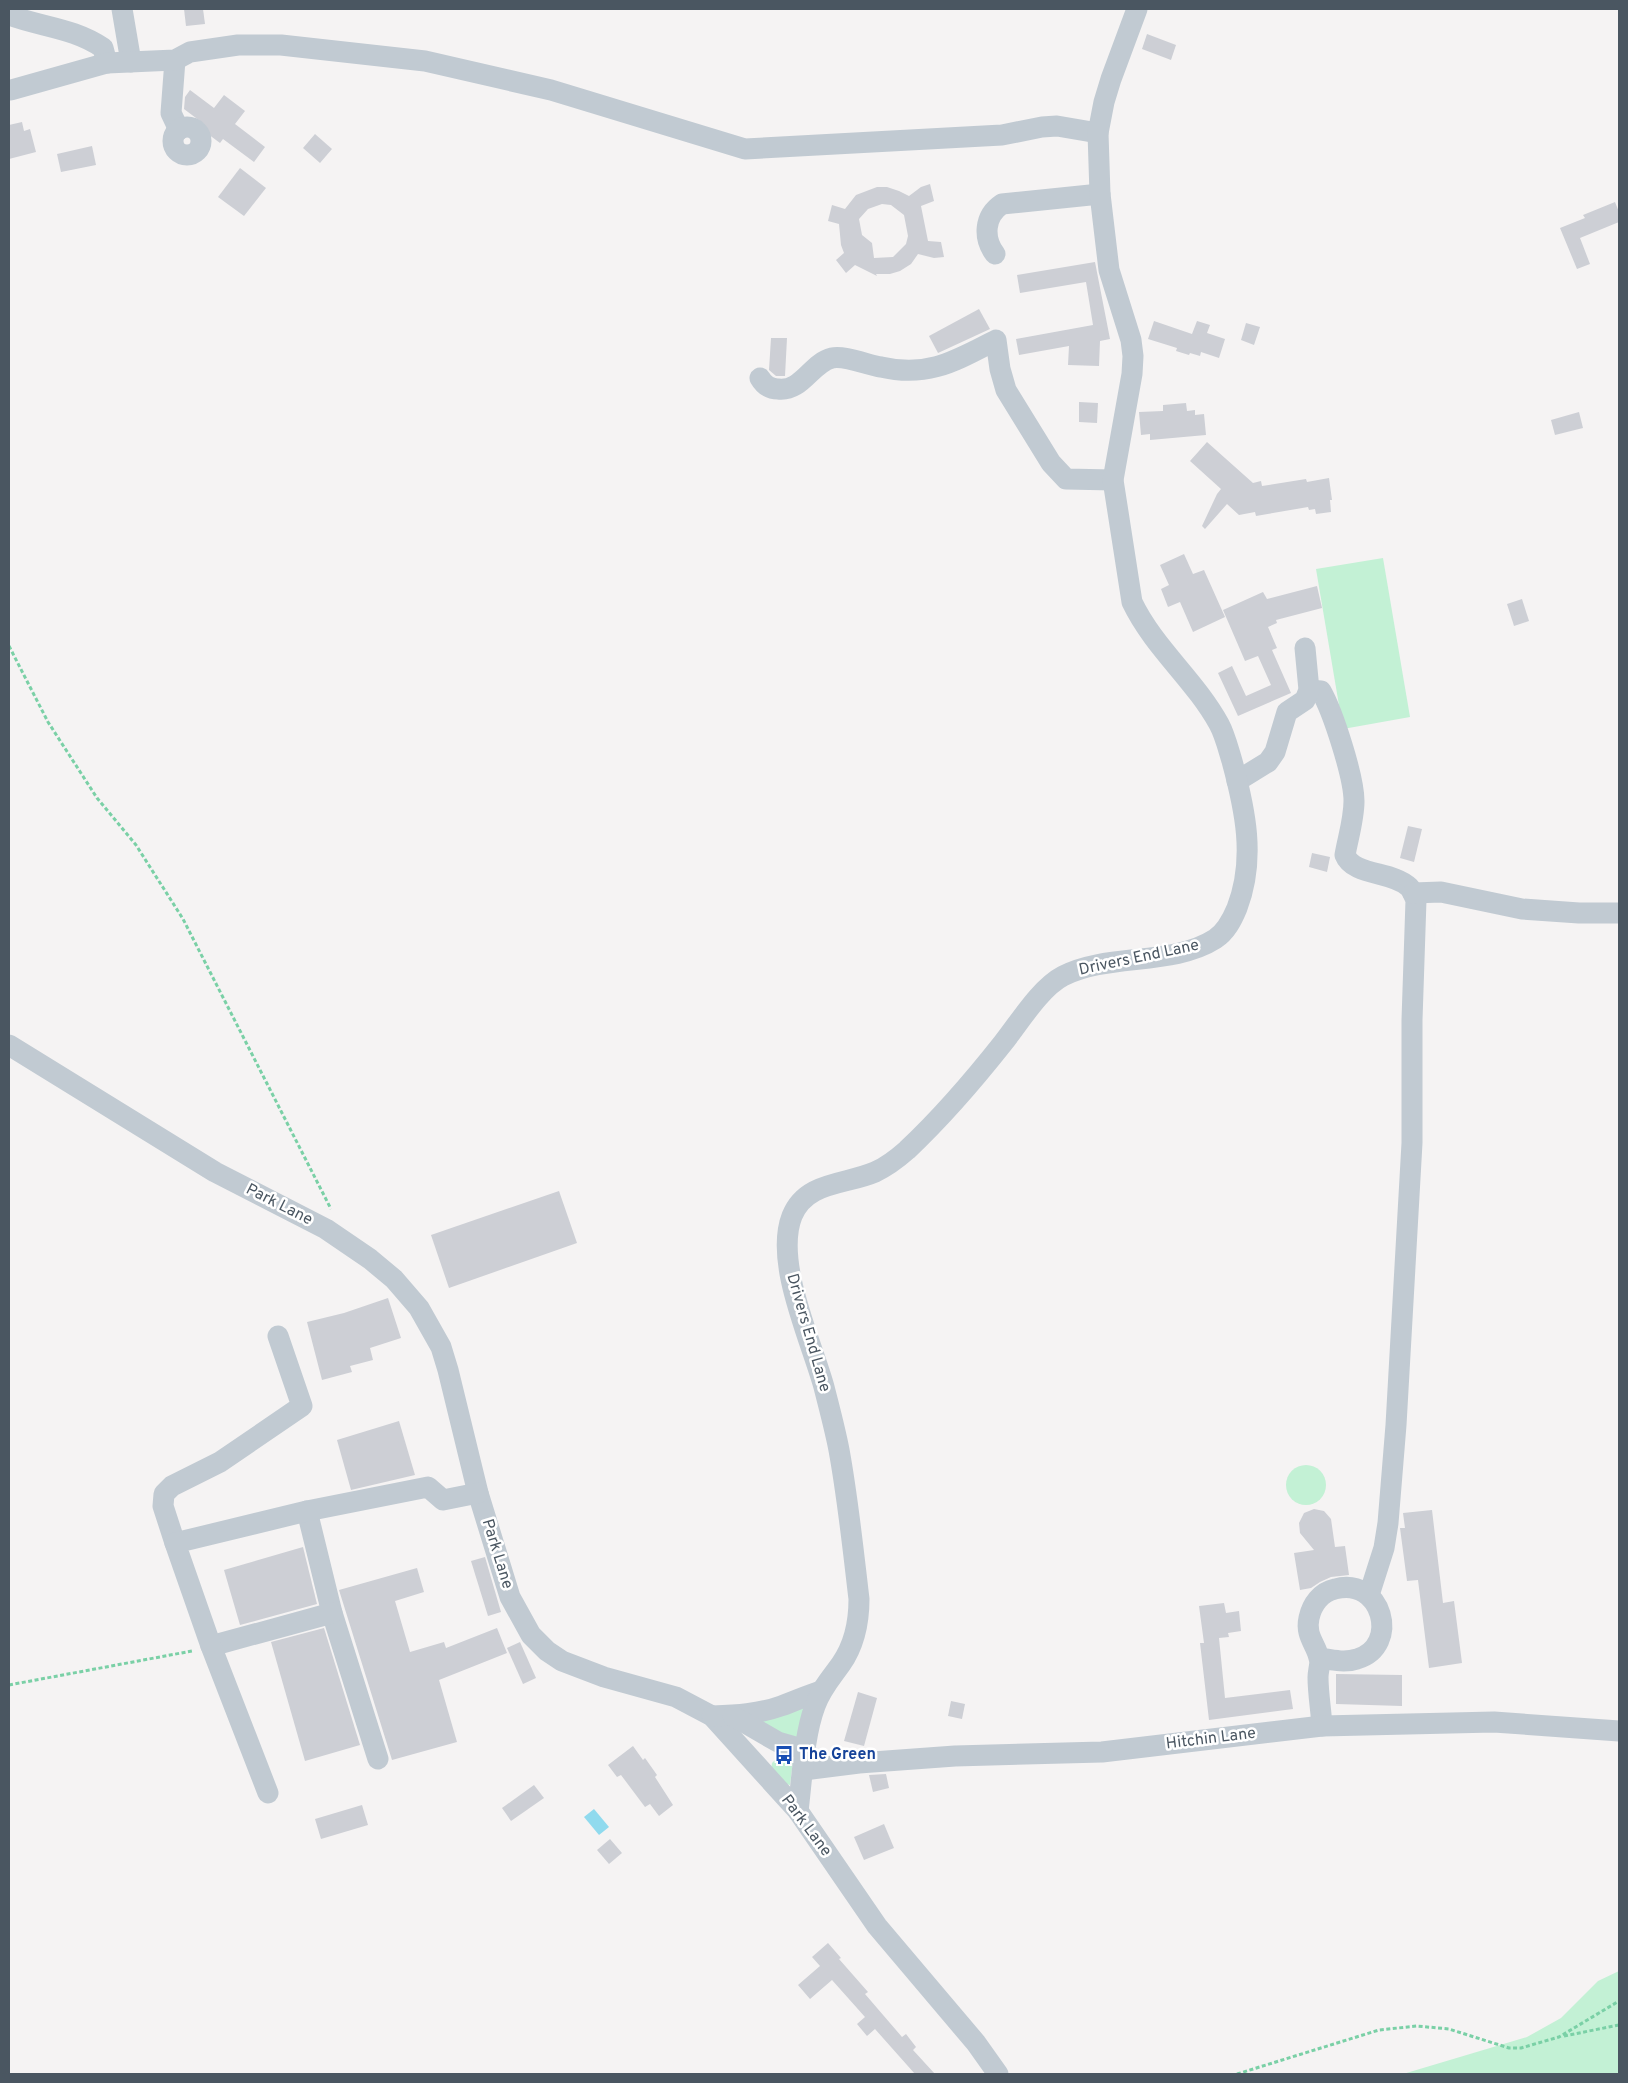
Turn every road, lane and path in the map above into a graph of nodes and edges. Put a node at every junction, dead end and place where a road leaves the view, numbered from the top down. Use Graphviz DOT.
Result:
graph roads {
  1 [pos="122,9"];
  2 [pos="1137,9"];
  3 [pos="9,14"];
  4 [pos="175,60"];
  5 [pos="131,62"];
  6 [pos="107,64"];
  7 [pos="11,90"];
  8 [pos="179,130"];
  9 [pos="1098,133"];
  10 [pos="1100,194"];
  11 [pos="995,254"];
  12 [pos="760,378"];
  13 [pos="1113,480"];
  14 [pos="9,646"];
  15 [pos="1305,648"];
  16 [pos="1309,690"];
  17 [pos="1237,781"];
  18 [pos="1413,893"];
  19 [pos="1619,913"];
  20 [pos="9,1045"];
  21 [pos="326,1229"];
  22 [pos="278,1336"];
  23 [pos="478,1493"];
  24 [pos="307,1511"];
  25 [pos="175,1543"];
  26 [pos="1369,1595"];
  27 [pos="332,1613"];
  28 [pos="211,1646"];
  29 [pos="1320,1658"];
  30 [pos="9,1685"];
  31 [pos="822,1691"];
  32 [pos="712,1716"];
  33 [pos="733,1716"];
  34 [pos="1322,1726"];
  35 [pos="1619,1731"];
  36 [pos="778,1742"];
  37 [pos="378,1759"];
  38 [pos="805,1760"];
  39 [pos="757,1765"];
  40 [pos="268,1793"];
  41 [pos="798,1811"];
  42 [pos="1619,2001"];
  43 [pos="1619,2025"];
  44 [pos="1560,2037"];
  45 [pos="998,2074"];
  46 [pos="1237,2074"];
  1 -- 5 [label="street"];
  2 -- 9 [label="street, Drivers End Lane"];
  3 -- 6 [label="street"];
  4 -- 5 [label="street"];
  4 -- 8 [label="street"];
  4 -- 9 [label="street"];
  5 -- 6 [label="street"];
  6 -- 7 [label="street"];
  9 -- 10 [label="street, Drivers End Lane"];
  10 -- 11 [label="street"];
  10 -- 13 [label="street, Drivers End Lane"];
  12 -- 13 [label="street"];
  13 -- 17 [label="street, Drivers End Lane"];
  14 -- 21 [label="path"];
  15 -- 16 [label="street"];
  16 -- 17 [label="street"];
  16 -- 18 [label="street"];
  17 -- 31 [label="street, Drivers End Lane"];
  18 -- 19 [label="street"];
  18 -- 26 [label="street"];
  20 -- 21 [label="street, Park Lane"];
  21 -- 23 [label="street, Park Lane"];
  22 -- 25 [label="street"];
  23 -- 24 [label="street"];
  23 -- 32 [label="street, Park Lane"];
  24 -- 25 [label="street"];
  24 -- 27 [label="street"];
  25 -- 28 [label="street"];
  26 -- 29 [label="street"];
  26 -- 29 [label="street"];
  27 -- 28 [label="street"];
  27 -- 37 [label="street"];
  28 -- 30 [label="path"];
  28 -- 40 [label="street"];
  29 -- 34 [label="street"];
  31 -- 33 [label="street"];
  31 -- 38 [label="street, Drivers End Lane"];
  32 -- 33 [label="street"];
  32 -- 39 [label="street, Park Lane"];
  33 -- 36 [label="street"];
  34 -- 35 [label="street, Hitchin Lane"];
  34 -- 38 [label="street, Hitchin Lane"];
  36 -- 38 [label="street"];
  36 -- 39 [label="street"];
  38 -- 41 [label="street, Drivers End Lane"];
  39 -- 41 [label="street, Park Lane"];
  41 -- 45 [label="street, Park Lane"];
  42 -- 44 [label="path"];
  43 -- 44 [label="path"];
  44 -- 46 [label="path"];
}
